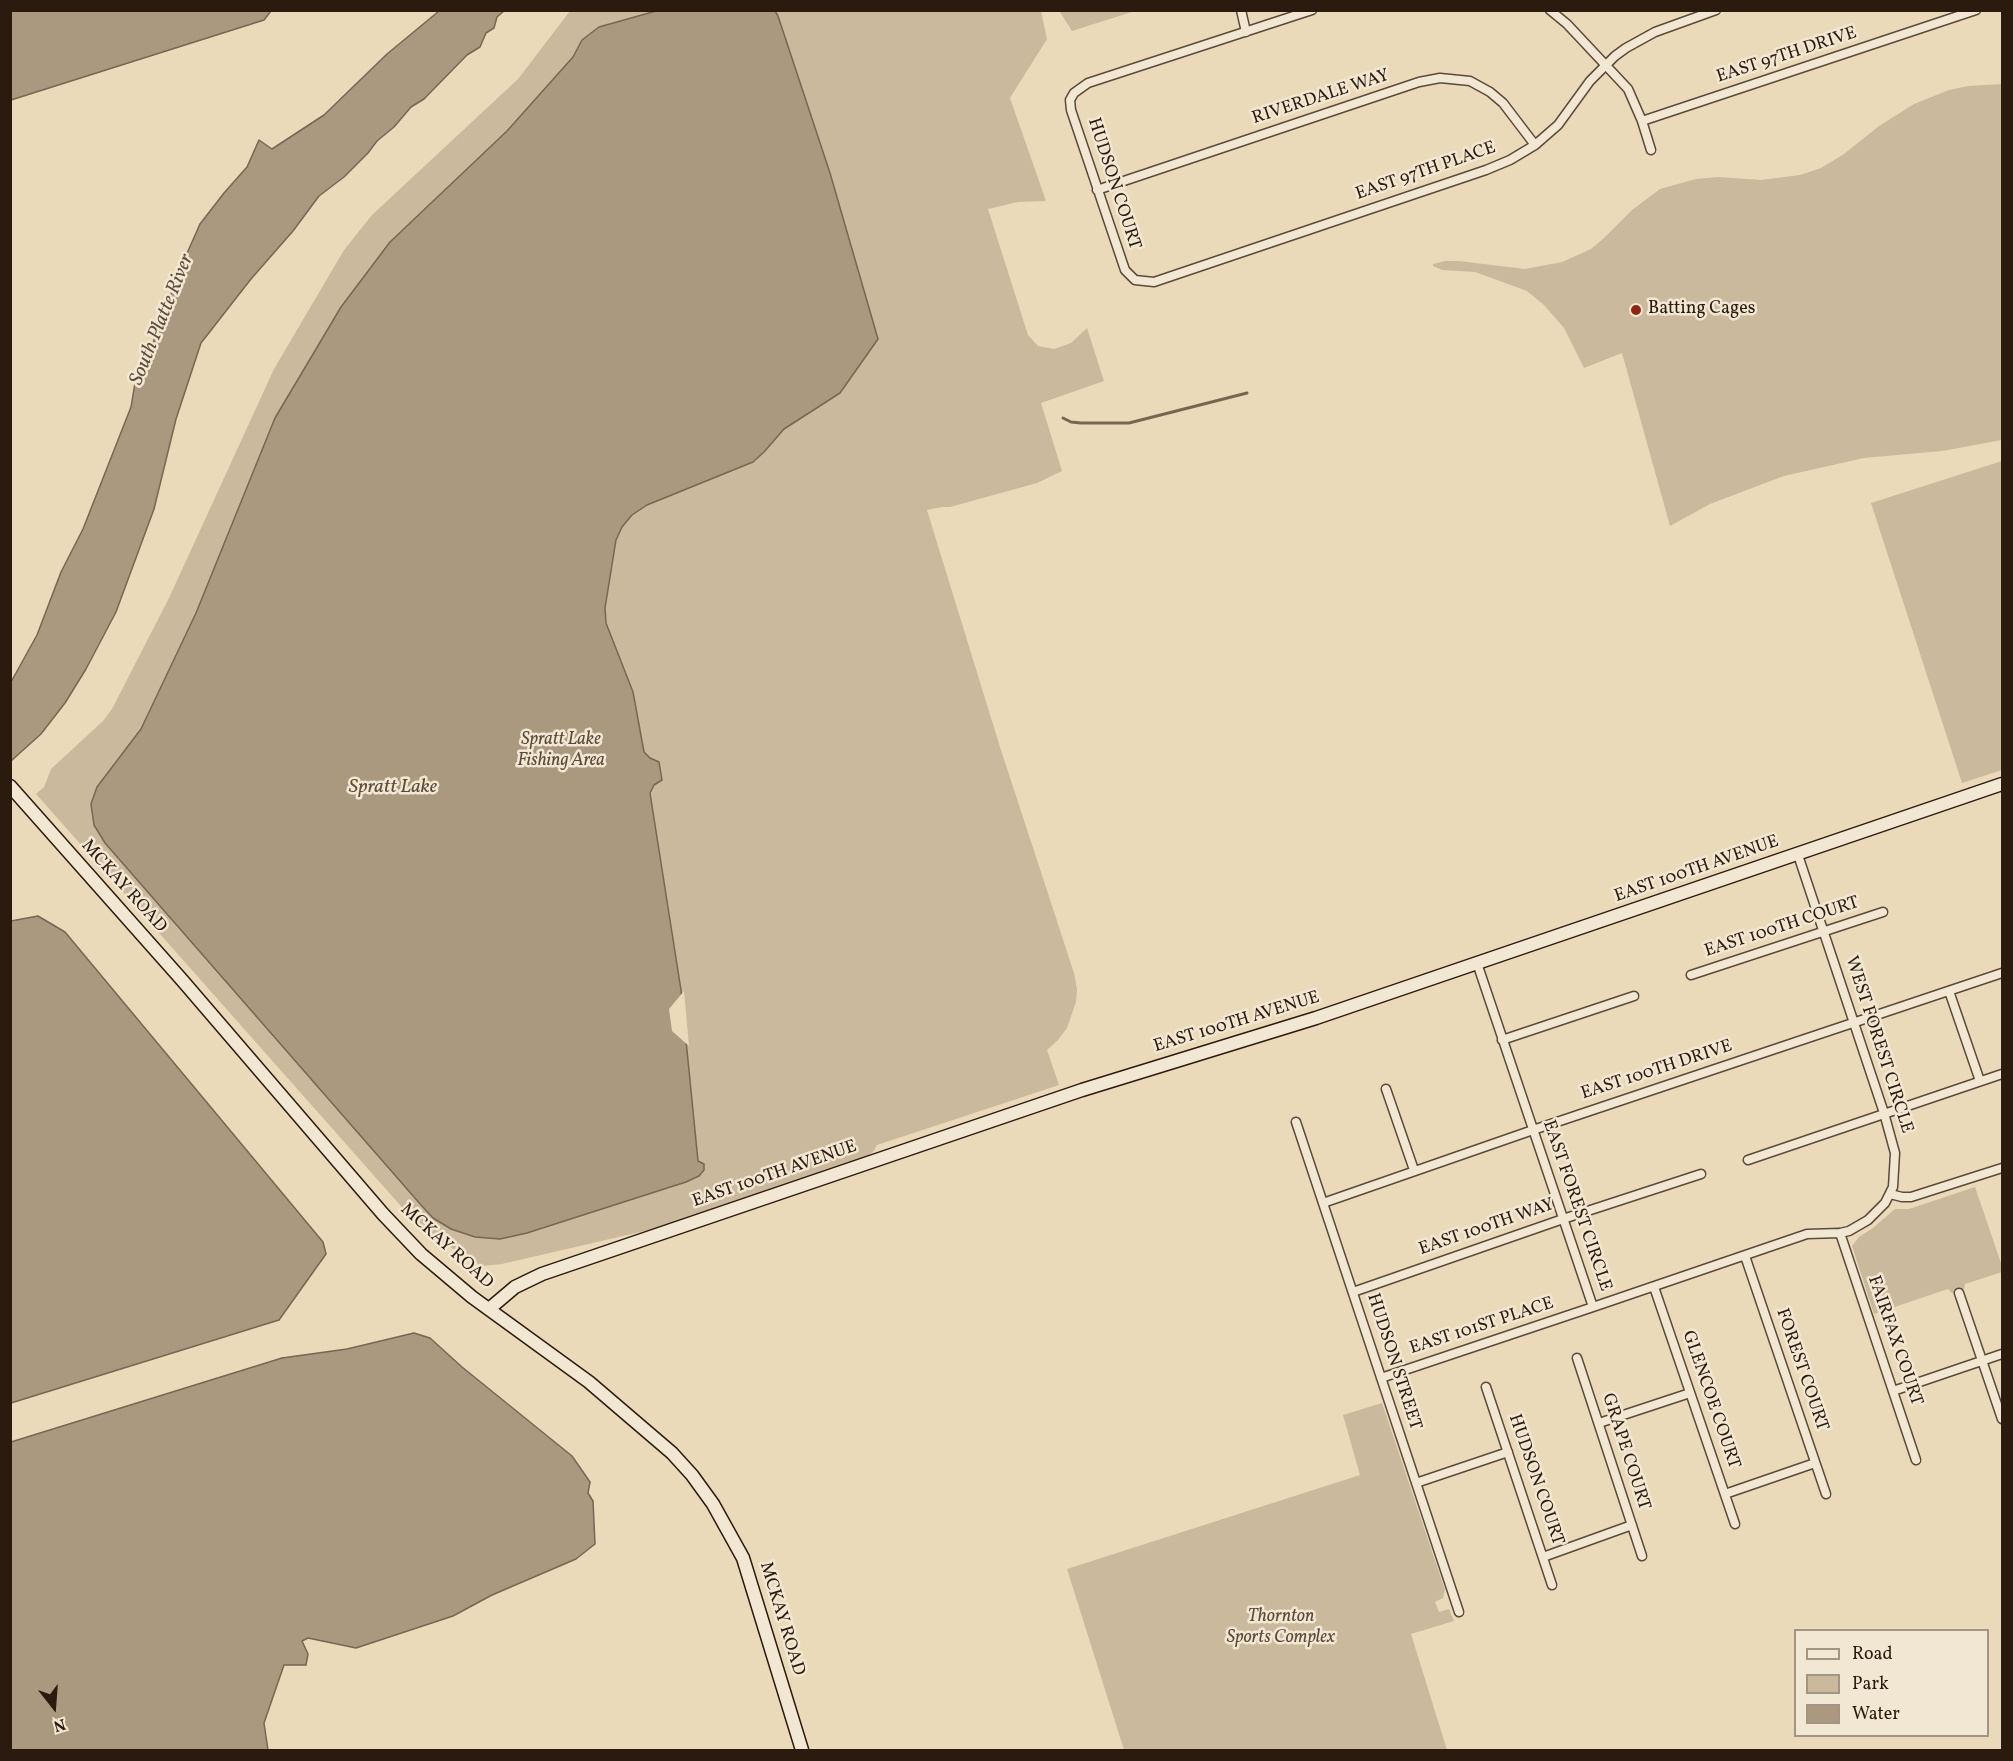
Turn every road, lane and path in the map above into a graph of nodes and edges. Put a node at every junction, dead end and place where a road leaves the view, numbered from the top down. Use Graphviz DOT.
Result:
graph roads {
  1 [pos="1241,10"];
  2 [pos="1312,10"];
  3 [pos="1550,10"];
  4 [pos="1716,10"];
  5 [pos="1976,10"];
  6 [pos="1246,32"];
  7 [pos="1606,65"];
  8 [pos="1642,122"];
  9 [pos="1535,145"];
  10 [pos="1651,150"];
  11 [pos="1098,190"];
  12 [pos="1139,282"];
  13 [pos="2002,784"];
  14 [pos="10,786"];
  15 [pos="1798,855"];
  16 [pos="1883,912"];
  17 [pos="1824,932"];
  18 [pos="1477,963"];
  19 [pos="2002,973"];
  20 [pos="1691,975"];
  21 [pos="1949,991"];
  22 [pos="1634,996"];
  23 [pos="1854,1023"];
  24 [pos="1503,1040"];
  25 [pos="2002,1074"];
  26 [pos="1980,1081"];
  27 [pos="1386,1089"];
  28 [pos="1884,1113"];
  29 [pos="1296,1122"];
  30 [pos="1533,1130"];
  31 [pos="1748,1160"];
  32 [pos="2002,1168"];
  33 [pos="1414,1170"];
  34 [pos="1701,1174"];
  35 [pos="1890,1194"];
  36 [pos="1323,1203"];
  37 [pos="1563,1219"];
  38 [pos="1840,1233"];
  39 [pos="1745,1256"];
  40 [pos="1654,1287"];
  41 [pos="1353,1292"];
  42 [pos="1959,1293"];
  43 [pos="1593,1307"];
  44 [pos="489,1309"];
  45 [pos="2002,1354"];
  46 [pos="1577,1358"];
  47 [pos="1983,1361"];
  48 [pos="1381,1378"];
  49 [pos="1486,1387"];
  50 [pos="1893,1390"];
  51 [pos="1690,1393"];
  52 [pos="2002,1419"];
  53 [pos="1599,1423"];
  54 [pos="1508,1452"];
  55 [pos="1916,1460"];
  56 [pos="1815,1463"];
  57 [pos="1416,1483"];
  58 [pos="1725,1494"];
  59 [pos="1826,1494"];
  60 [pos="1735,1524"];
  61 [pos="1632,1526"];
  62 [pos="1642,1556"];
  63 [pos="1543,1557"];
  64 [pos="1552,1585"];
  65 [pos="1459,1612"];
  66 [pos="802,1750"];
  1 -- 6 [label="street"];
  2 -- 6 [label="street"];
  3 -- 7 [label="street"];
  4 -- 7 [label="street, EAST 97TH PLACE"];
  5 -- 8 [label="street, EAST 97TH DRIVE"];
  6 -- 11 [label="street, HUDSON COURT"];
  7 -- 8 [label="street"];
  7 -- 9 [label="street, EAST 97TH PLACE"];
  8 -- 10 [label="street"];
  9 -- 11 [label="street, RIVERDALE WAY"];
  9 -- 12 [label="street, EAST 97TH PLACE"];
  11 -- 12 [label="street, HUDSON COURT"];
  13 -- 15 [label="street, EAST 100TH AVENUE"];
  14 -- 44 [label="street, MCKAY ROAD"];
  15 -- 17 [label="street, WEST FOREST CIRCLE"];
  15 -- 18 [label="street, EAST 100TH AVENUE"];
  16 -- 17 [label="street, EAST 100TH COURT"];
  17 -- 20 [label="street, EAST 100TH COURT"];
  17 -- 23 [label="street, WEST FOREST CIRCLE"];
  18 -- 24 [label="street, EAST FOREST CIRCLE"];
  18 -- 44 [label="street, EAST 100TH AVENUE"];
  19 -- 21 [label="street, EAST 100TH DRIVE"];
  21 -- 23 [label="street, EAST 100TH DRIVE"];
  21 -- 26 [label="street"];
  22 -- 24 [label="street"];
  23 -- 28 [label="street, WEST FOREST CIRCLE"];
  23 -- 30 [label="street, EAST 100TH DRIVE"];
  24 -- 30 [label="street, EAST FOREST CIRCLE"];
  25 -- 26 [label="street"];
  26 -- 28 [label="street"];
  27 -- 33 [label="street"];
  28 -- 31 [label="street"];
  28 -- 35 [label="street, WEST FOREST CIRCLE"];
  29 -- 36 [label="street, HUDSON STREET"];
  30 -- 33 [label="street, EAST 100TH DRIVE"];
  30 -- 37 [label="street, EAST FOREST CIRCLE"];
  32 -- 35 [label="street"];
  33 -- 36 [label="street, EAST 100TH DRIVE"];
  34 -- 37 [label="street, EAST 100TH WAY"];
  35 -- 38 [label="street, WEST FOREST CIRCLE"];
  36 -- 41 [label="street, HUDSON STREET"];
  37 -- 41 [label="street, EAST 100TH WAY"];
  37 -- 43 [label="street, EAST FOREST CIRCLE"];
  38 -- 39 [label="street, WEST FOREST CIRCLE"];
  38 -- 50 [label="street, FAIRFAX COURT"];
  39 -- 40 [label="street, EAST FOREST CIRCLE"];
  39 -- 56 [label="street, FOREST COURT"];
  40 -- 43 [label="street, EAST FOREST CIRCLE"];
  40 -- 51 [label="street, GLENCOE COURT"];
  41 -- 48 [label="street, HUDSON STREET"];
  42 -- 47 [label="street"];
  43 -- 48 [label="street, EAST 101ST PLACE"];
  44 -- 66 [label="street, MCKAY ROAD"];
  45 -- 47 [label="street"];
  46 -- 53 [label="street, GRAPE COURT"];
  47 -- 50 [label="street"];
  47 -- 52 [label="street"];
  48 -- 57 [label="street, HUDSON STREET"];
  49 -- 54 [label="street, HUDSON COURT"];
  50 -- 55 [label="street, FAIRFAX COURT"];
  51 -- 53 [label="street"];
  51 -- 58 [label="street, GLENCOE COURT"];
  53 -- 61 [label="street, GRAPE COURT"];
  54 -- 57 [label="street"];
  54 -- 63 [label="street, HUDSON COURT"];
  56 -- 58 [label="street"];
  56 -- 59 [label="street, FOREST COURT"];
  57 -- 65 [label="street, HUDSON STREET"];
  58 -- 60 [label="street, GLENCOE COURT"];
  61 -- 62 [label="street, GRAPE COURT"];
  61 -- 63 [label="street"];
  63 -- 64 [label="street, HUDSON COURT"];
}
